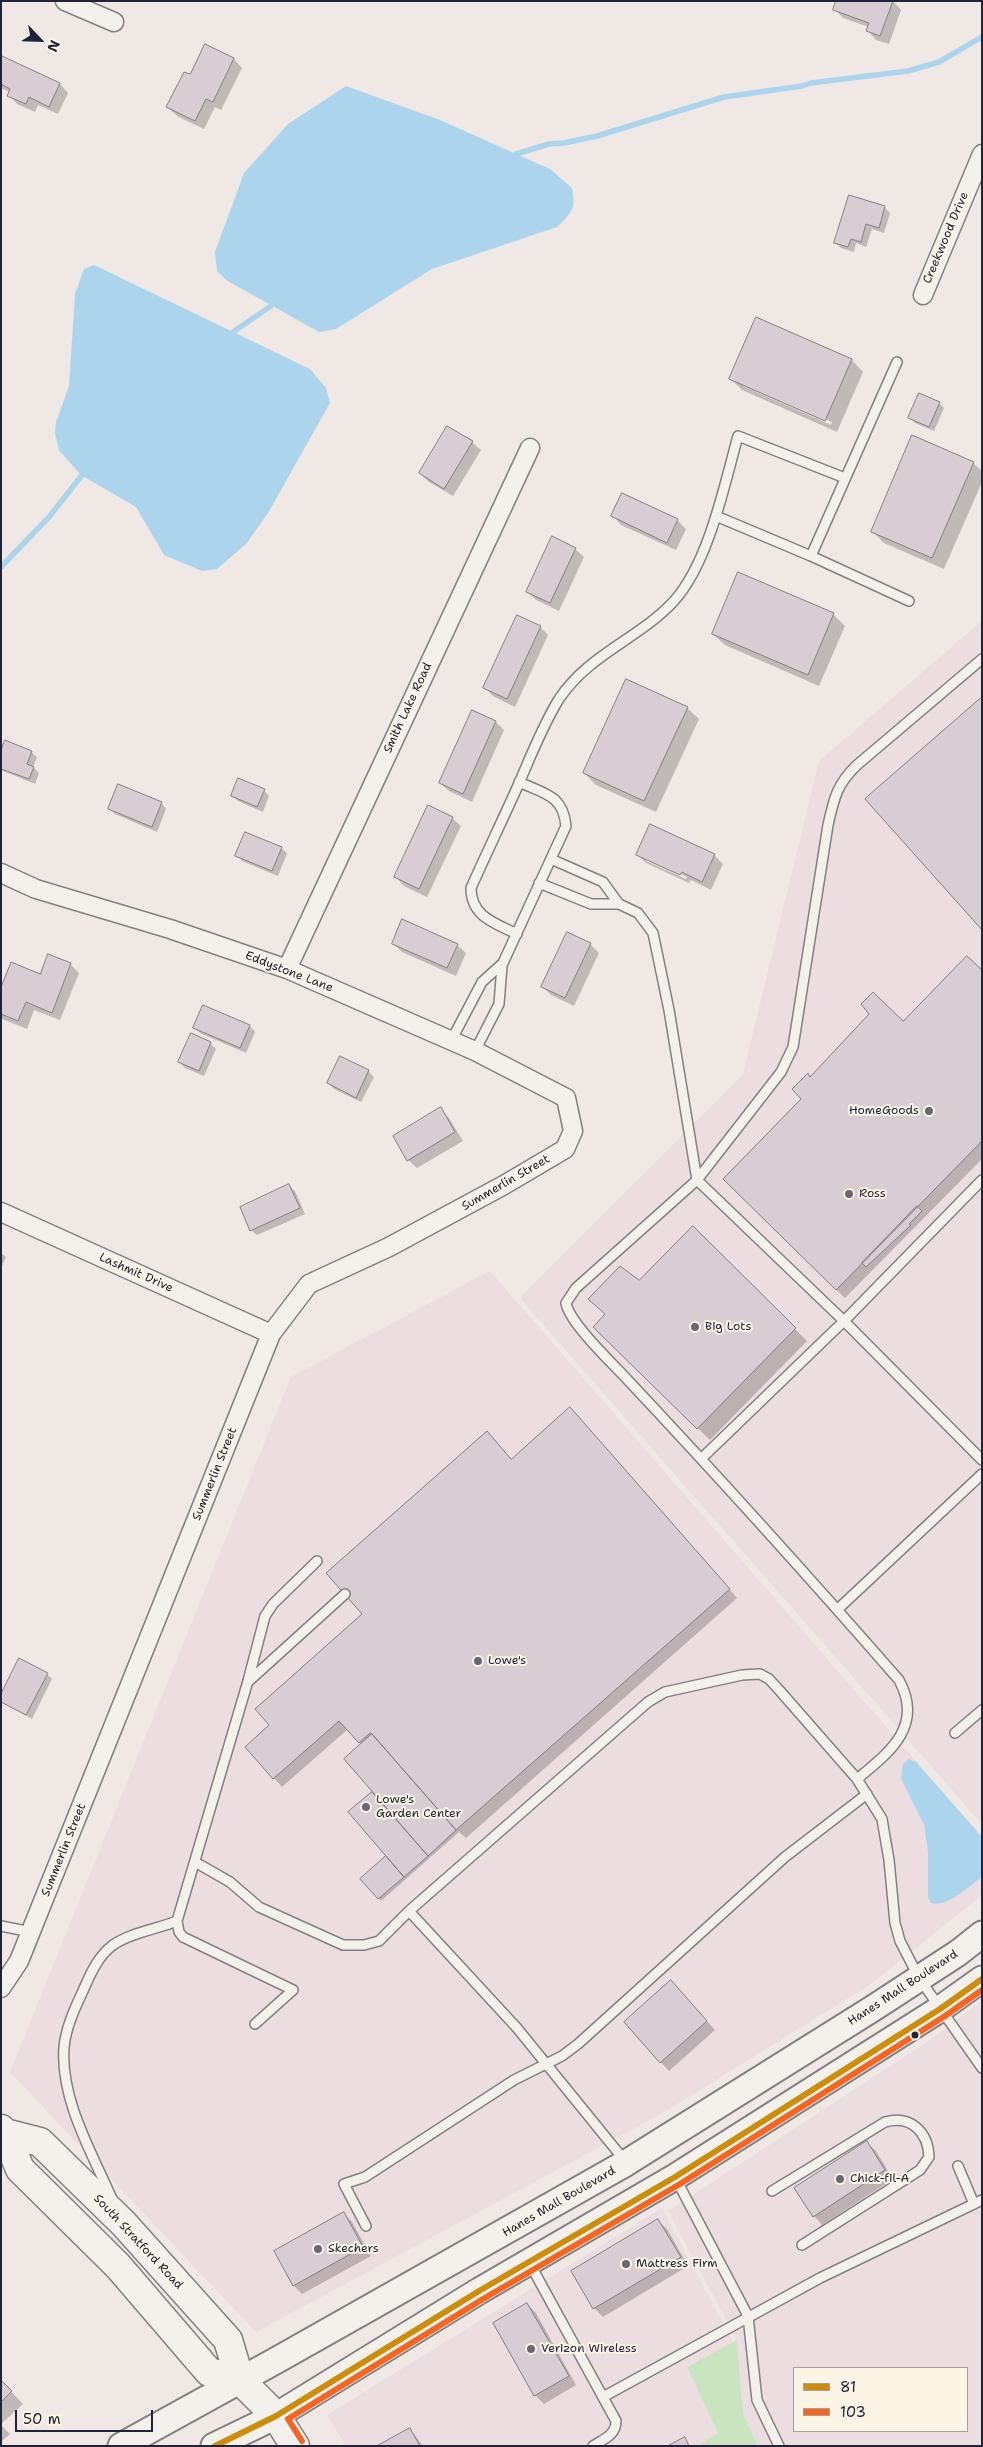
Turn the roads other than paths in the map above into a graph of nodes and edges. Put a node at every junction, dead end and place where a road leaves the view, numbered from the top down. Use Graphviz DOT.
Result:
graph roads {
  1 [pos="65,1"];
  2 [pos="114,22"];
  3 [pos="980,162"];
  4 [pos="922,295"];
  5 [pos="897,362"];
  6 [pos="530,448"];
  7 [pos="845,478"];
  8 [pos="716,516"];
  9 [pos="811,556"];
  10 [pos="909,601"];
  11 [pos="982,659"];
  12 [pos="519,782"];
  13 [pos="550,859"];
  14 [pos="1,873"];
  15 [pos="539,883"];
  16 [pos="619,904"];
  17 [pos="517,934"];
  18 [pos="502,966"];
  19 [pos="287,969"];
  20 [pos="451,1041"];
  21 [pos="476,1052"];
  22 [pos="566,1098"];
  23 [pos="697,1180"];
  24 [pos="982,1180"];
  25 [pos="1,1212"];
  26 [pos="844,1321"];
  27 [pos="272,1334"];
  28 [pos="702,1458"];
  29 [pos="982,1460"];
  30 [pos="982,1474"];
  31 [pos="317,1561"];
  32 [pos="344,1594"];
  33 [pos="838,1610"];
  34 [pos="248,1682"];
  35 [pos="982,1710"];
  36 [pos="955,1733"];
  37 [pos="857,1779"];
  38 [pos="867,1794"];
  39 [pos="196,1862"];
  40 [pos="409,1911"];
  41 [pos="177,1921"];
  42 [pos="1,1926"];
  43 [pos="31,1932"];
  44 [pos="982,1934"];
  45 [pos="919,1978"];
  46 [pos="982,1979"];
  47 [pos="1,1988"];
  48 [pos="940,2008"];
  49 [pos="255,2024"];
  50 [pos="546,2063"];
  51 [pos="982,2068"];
  52 [pos="3,2131"];
  53 [pos="626,2163"];
  54 [pos="958,2166"];
  55 [pos="675,2177"];
  56 [pos="772,2191"];
  57 [pos="978,2202"];
  58 [pos="124,2224"];
  59 [pos="366,2226"];
  60 [pos="802,2245"];
  61 [pos="529,2264"];
  62 [pos="748,2316"];
  63 [pos="240,2380"];
  64 [pos="603,2397"];
  65 [pos="276,2416"];
  66 [pos="121,2446"];
  67 [pos="214,2446"];
  68 [pos="295,2446"];
  69 [pos="593,2446"];
  70 [pos="779,2446"];
  1 -- 2 [label="street"];
  3 -- 4 [label="street, Creekwood Drive"];
  5 -- 7 [label="lane"];
  6 -- 19 [label="street, Smith Lake Road"];
  7 -- 8 [label="lane"];
  7 -- 9 [label="lane"];
  8 -- 9 [label="lane"];
  8 -- 12 [label="lane"];
  9 -- 10 [label="lane"];
  11 -- 23 [label="lane"];
  12 -- 13 [label="lane"];
  12 -- 17 [label="lane"];
  13 -- 15 [label="lane"];
  13 -- 16 [label="lane"];
  14 -- 19 [label="street, Eddystone Lane"];
  15 -- 16 [label="lane"];
  15 -- 17 [label="lane"];
  16 -- 23 [label="lane"];
  17 -- 18 [label="lane"];
  18 -- 20 [label="lane"];
  18 -- 21 [label="lane"];
  19 -- 20 [label="street, Eddystone Lane"];
  20 -- 21 [label="street, Eddystone Lane"];
  21 -- 22 [label="street, Eddystone Lane"];
  22 -- 27 [label="street, Summerlin Street"];
  23 -- 26 [label="lane"];
  23 -- 28 [label="lane"];
  24 -- 26 [label="lane"];
  25 -- 27 [label="street, Lashmit Drive"];
  26 -- 28 [label="lane"];
  26 -- 29 [label="lane"];
  27 -- 43 [label="street, Summerlin Street"];
  28 -- 33 [label="lane"];
  30 -- 33 [label="lane"];
  31 -- 34 [label="lane"];
  32 -- 34 [label="lane"];
  33 -- 37 [label="lane"];
  34 -- 39 [label="lane"];
  35 -- 36 [label="lane"];
  37 -- 38 [label="lane"];
  37 -- 40 [label="lane"];
  38 -- 45 [label="lane"];
  38 -- 50 [label="lane"];
  39 -- 40 [label="lane"];
  39 -- 41 [label="lane"];
  40 -- 50 [label="lane"];
  41 -- 49 [label="lane"];
  41 -- 58 [label="lane"];
  42 -- 43 [label="lane"];
  43 -- 47 [label="street, Summerlin Street"];
  44 -- 45 [label="main road, Hanes Mall Boulevard"];
  45 -- 48 [label="lane"];
  45 -- 53 [label="main road, Hanes Mall Boulevard"];
  46 -- 48 [label="main road"];
  48 -- 51 [label="lane"];
  48 -- 55 [label="main road"];
  50 -- 53 [label="lane"];
  50 -- 59 [label="lane"];
  52 -- 58 [label="main road, South Stratford Road"];
  52 -- 63 [label="main road, South Stratford Road"];
  53 -- 63 [label="main road, Hanes Mall Boulevard"];
  54 -- 57 [label="lane"];
  55 -- 61 [label="main road"];
  55 -- 62 [label="lane"];
  56 -- 60 [label="lane"];
  57 -- 62 [label="lane"];
  58 -- 63 [label="main road, South Stratford Road"];
  61 -- 64 [label="lane"];
  61 -- 65 [label="main road"];
  62 -- 64 [label="lane"];
  62 -- 70 [label="lane"];
  63 -- 65 [label="main road, South Stratford Road"];
  63 -- 66 [label="main road, Hanes Mall Boulevard"];
  64 -- 69 [label="lane"];
  65 -- 67 [label="main road"];
  65 -- 68 [label="main road, South Stratford Road"];
}
